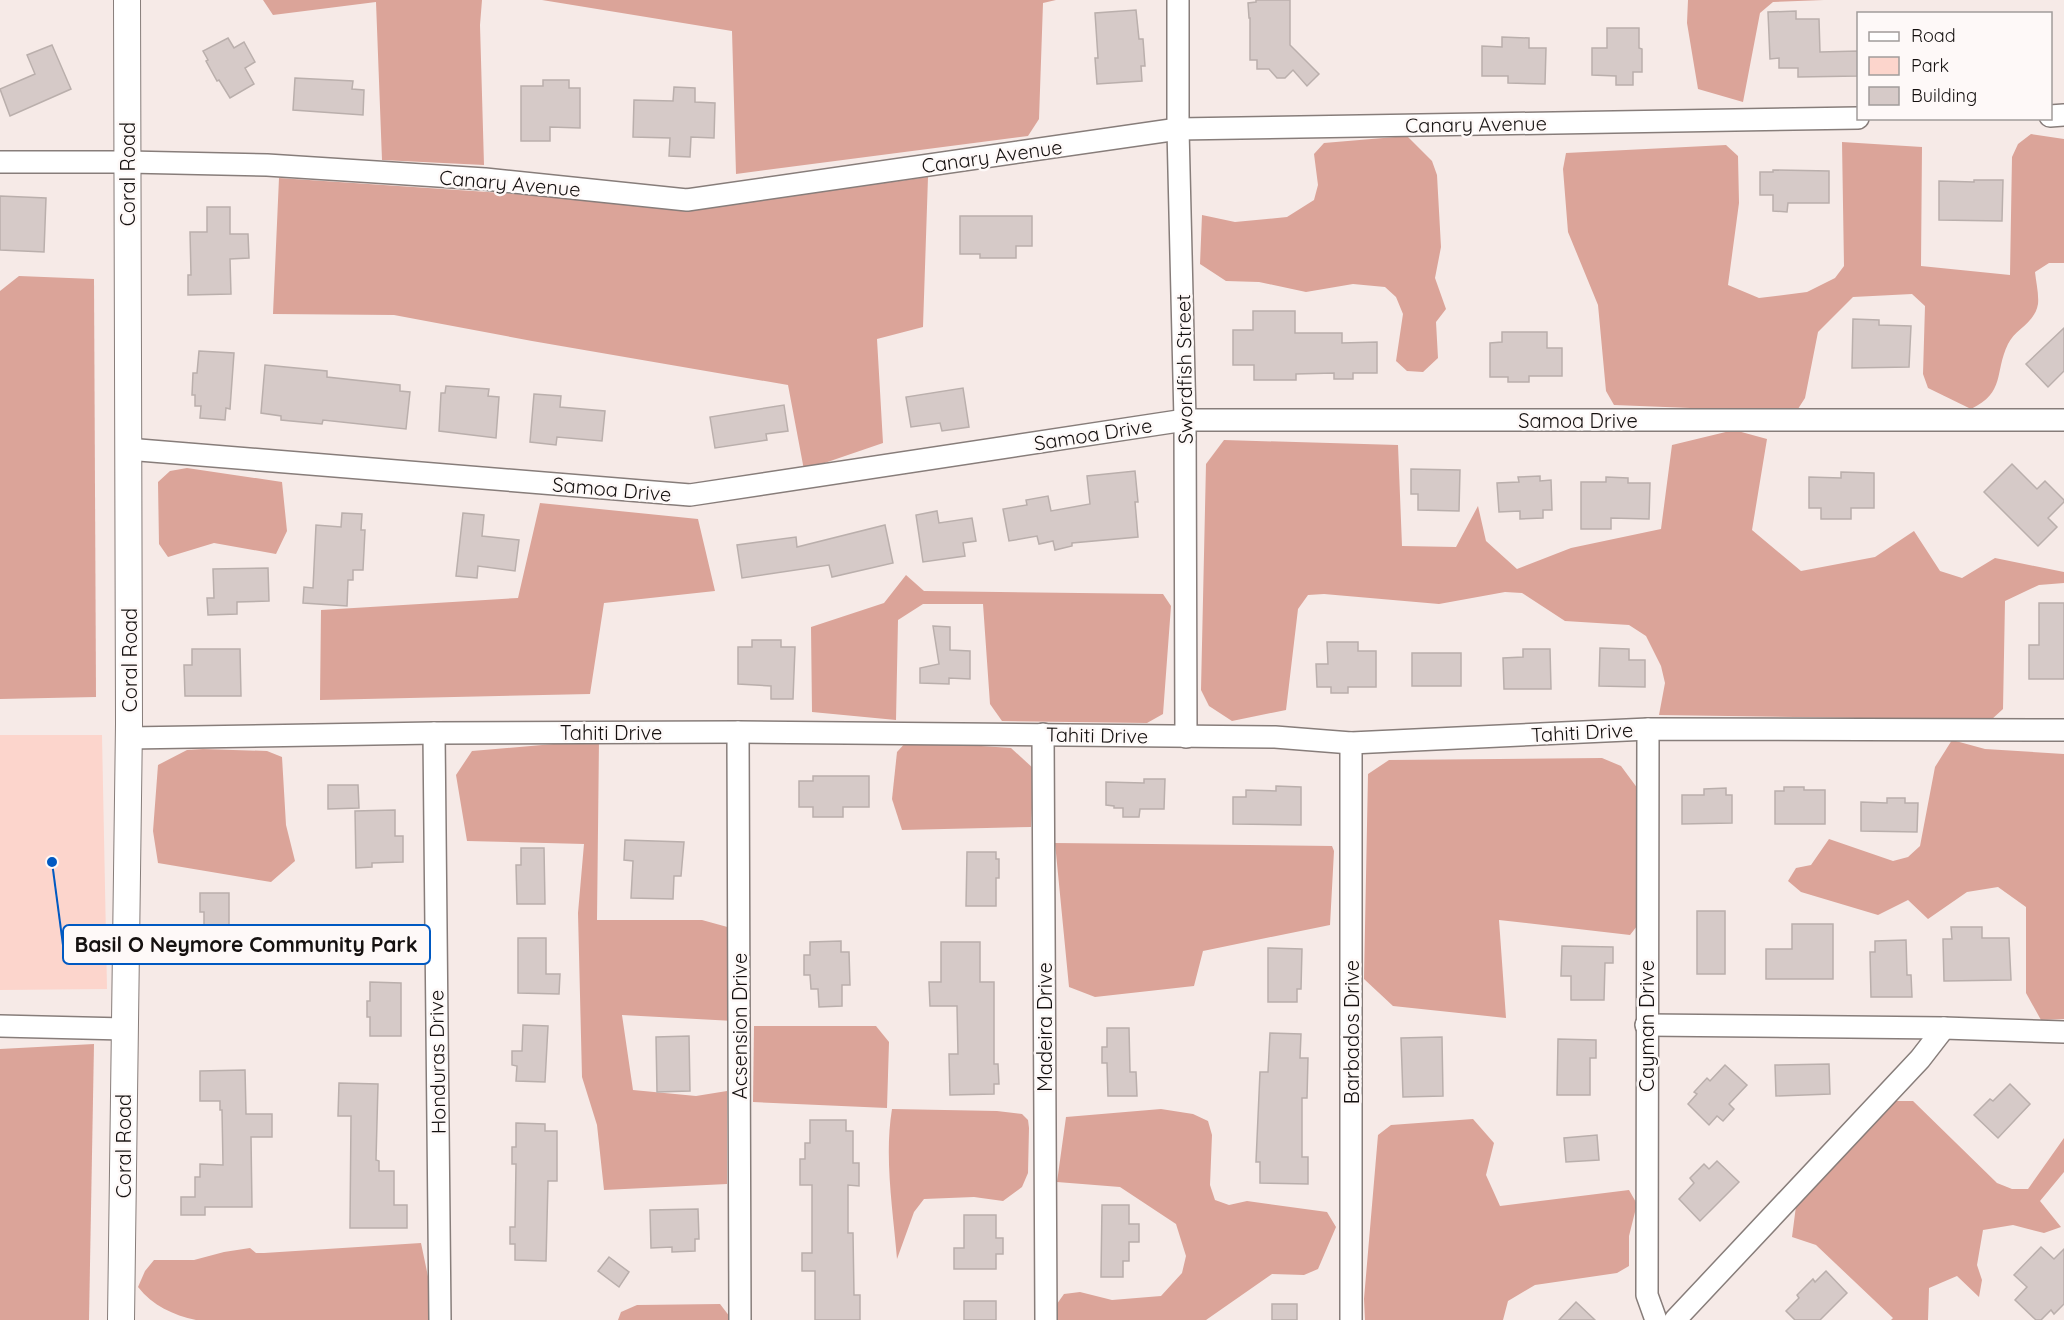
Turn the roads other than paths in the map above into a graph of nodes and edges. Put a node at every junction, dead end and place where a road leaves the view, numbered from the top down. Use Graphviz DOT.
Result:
graph roads {
  1 [pos="127,0"];
  2 [pos="1178,0"];
  3 [pos="1857,118"];
  4 [pos="1178,129"];
  5 [pos="0,162"];
  6 [pos="128,162"];
  7 [pos="1185,420"];
  8 [pos="2064,420"];
  9 [pos="127,449"];
  10 [pos="1648,729"];
  11 [pos="2064,730"];
  12 [pos="738,732"];
  13 [pos="434,733"];
  14 [pos="1043,734"];
  15 [pos="1186,737"];
  16 [pos="129,738"];
  17 [pos="1351,743"];
  18 [pos="1646,1025"];
  19 [pos="0,1026"];
  20 [pos="1944,1028"];
  21 [pos="124,1029"];
  22 [pos="2064,1032"];
  23 [pos="121,1320"];
  24 [pos="440,1320"];
  25 [pos="740,1320"];
  26 [pos="1046,1320"];
  27 [pos="1351,1320"];
  28 [pos="1656,1320"];
  29 [pos="1675,1320"];
  1 -- 6 [label="street, Coral Road"];
  2 -- 4 [label="street, Swordfish Street"];
  3 -- 4 [label="street, Canary Avenue"];
  4 -- 6 [label="street, Canary Avenue"];
  4 -- 7 [label="street, Swordfish Street"];
  5 -- 6 [label="street, Canary Avenue"];
  6 -- 9 [label="street, Coral Road"];
  7 -- 8 [label="street, Samoa Drive"];
  7 -- 9 [label="street, Samoa Drive"];
  7 -- 15 [label="street, Swordfish Street"];
  9 -- 16 [label="street, Coral Road"];
  10 -- 11 [label="street, Tahiti Drive"];
  10 -- 17 [label="street, Tahiti Drive"];
  10 -- 18 [label="street, Cayman Drive"];
  12 -- 13 [label="street, Tahiti Drive"];
  12 -- 14 [label="street, Tahiti Drive"];
  12 -- 25 [label="street, Acsension Drive"];
  13 -- 16 [label="street, Tahiti Drive"];
  13 -- 24 [label="street, Honduras Drive"];
  14 -- 15 [label="street, Tahiti Drive"];
  14 -- 26 [label="street, Madeira Drive"];
  15 -- 17 [label="street, Tahiti Drive"];
  16 -- 21 [label="street, Coral Road"];
  17 -- 27 [label="street, Barbados Drive"];
  18 -- 20 [label="street"];
  18 -- 28 [label="street, Cayman Drive"];
  19 -- 21 [label="street"];
  20 -- 22 [label="street"];
  20 -- 29 [label="street"];
  21 -- 23 [label="street, Coral Road"];
}
